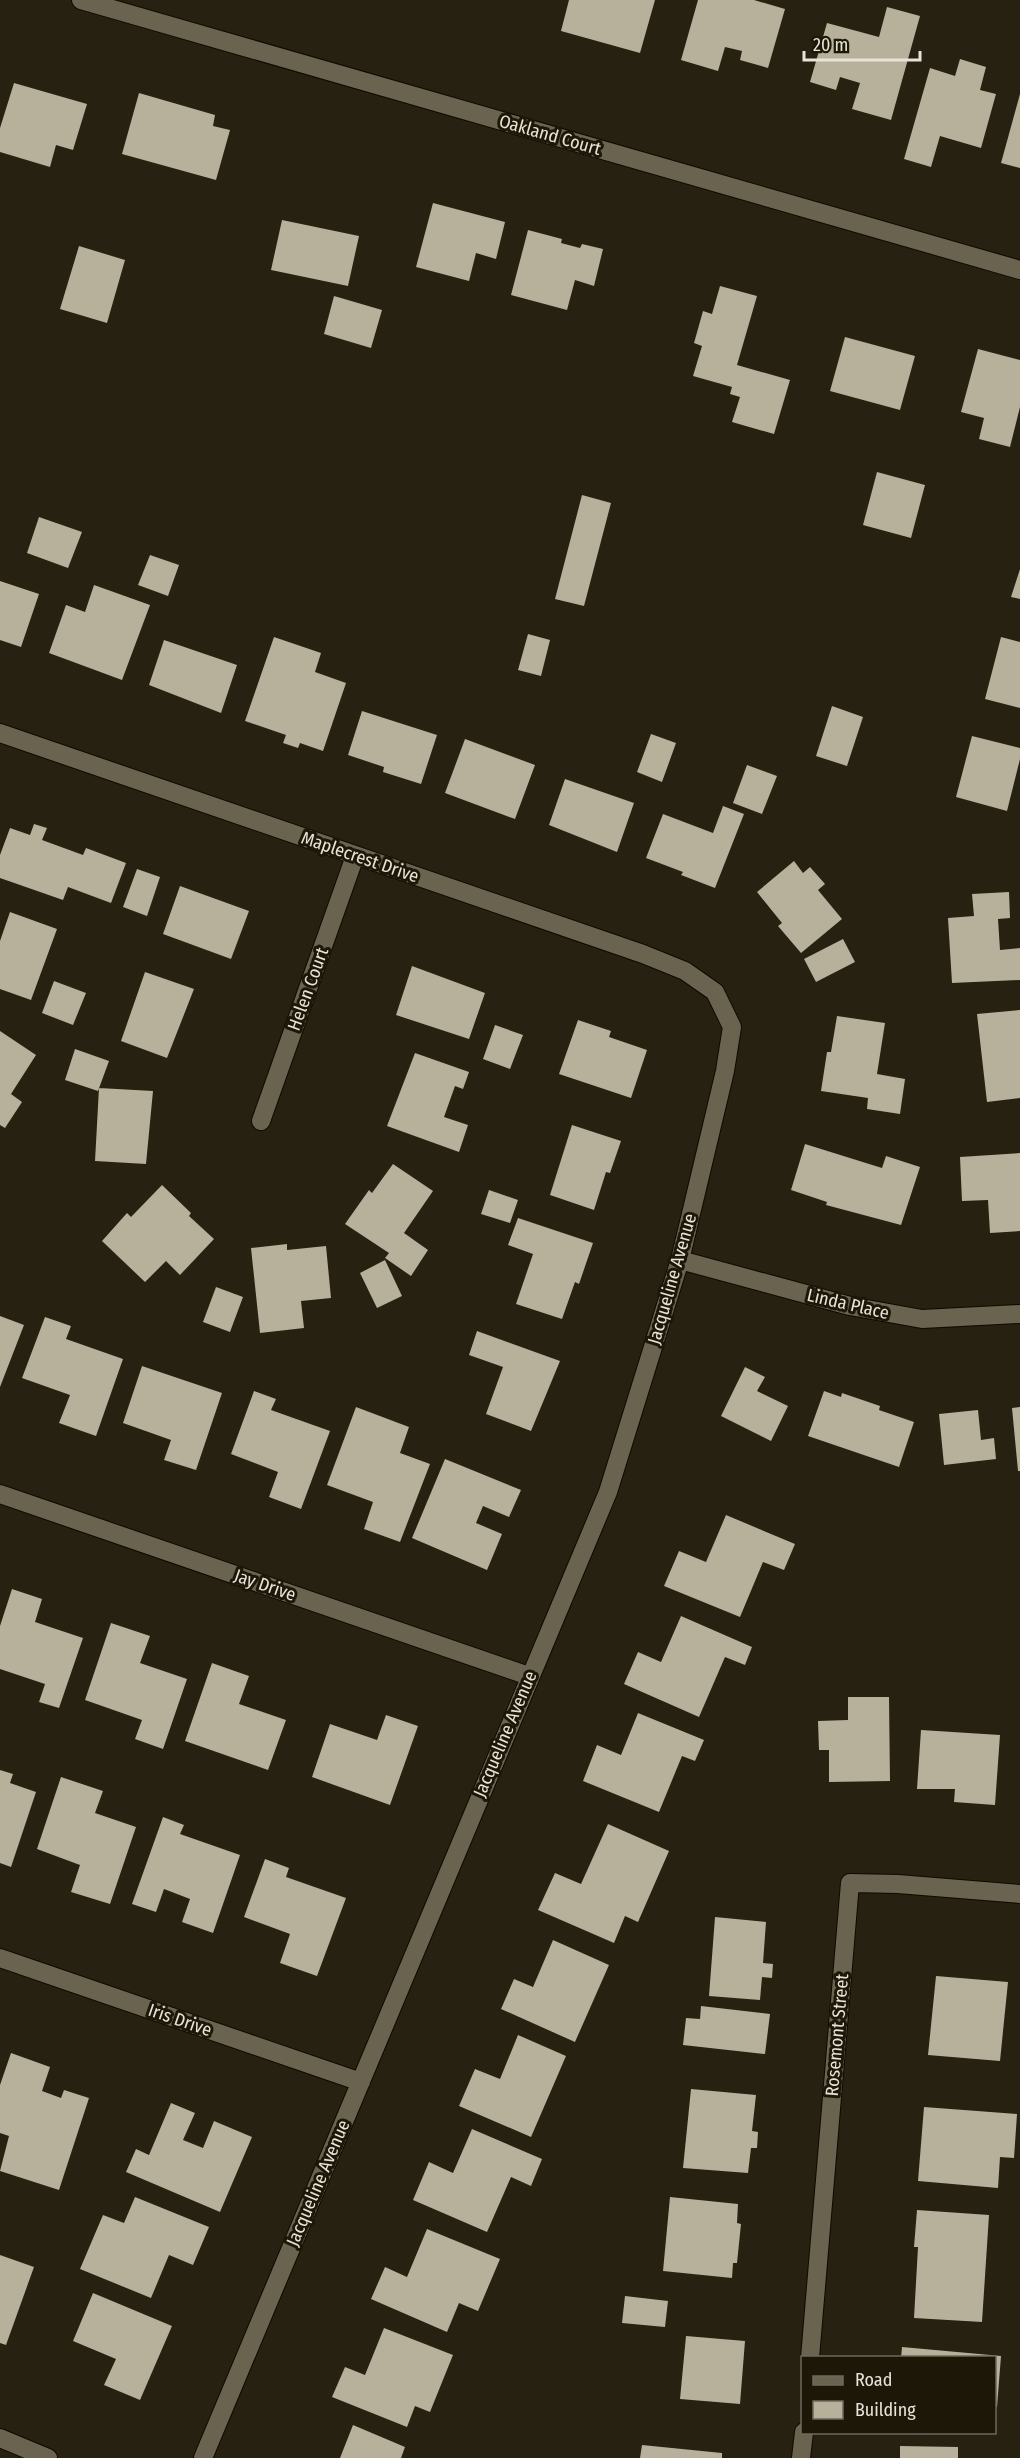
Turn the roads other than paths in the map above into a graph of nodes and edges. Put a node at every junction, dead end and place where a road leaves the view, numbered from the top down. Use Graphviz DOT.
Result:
graph roads {
  1 [pos="81,0"];
  2 [pos="1020,270"];
  3 [pos="0,733"];
  4 [pos="355,856"];
  5 [pos="715,992"];
  6 [pos="261,1121"];
  7 [pos="680,1260"];
  8 [pos="1020,1314"];
  9 [pos="0,1494"];
  10 [pos="529,1676"];
  11 [pos="1020,1894"];
  12 [pos="0,1958"];
  13 [pos="361,2082"];
  14 [pos="810,2356"];
  15 [pos="804,2434"];
  16 [pos="0,2438"];
  17 [pos="48,2458"];
  18 [pos="203,2458"];
  19 [pos="801,2458"];
  1 -- 2 [label="street, Oakland Court"];
  3 -- 4 [label="street, Maplecrest Drive"];
  4 -- 5 [label="street, Maplecrest Drive"];
  4 -- 6 [label="street, Helen Court"];
  5 -- 7 [label="street, Jacqueline Avenue"];
  7 -- 8 [label="street, Linda Place"];
  7 -- 10 [label="street, Jacqueline Avenue"];
  9 -- 10 [label="street, Jay Drive"];
  10 -- 13 [label="street, Jacqueline Avenue"];
  11 -- 14 [label="street, Rosemont Street"];
  12 -- 13 [label="street, Iris Drive"];
  13 -- 18 [label="street, Jacqueline Avenue"];
  15 -- 19 [label="street"];
  16 -- 17 [label="street"];
}
